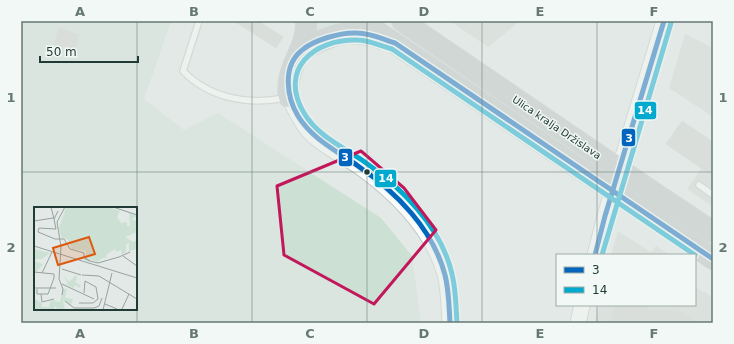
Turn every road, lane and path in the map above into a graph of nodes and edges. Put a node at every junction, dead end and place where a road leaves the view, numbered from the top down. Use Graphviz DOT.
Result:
graph roads {
  1 [pos="199,21"];
  2 [pos="306,21"];
  3 [pos="362,21"];
  4 [pos="402,21"];
  5 [pos="664,21"];
  6 [pos="395,43"];
  7 [pos="299,52"];
  8 [pos="289,97"];
  9 [pos="699,185"];
  10 [pos="713,194"];
  11 [pos="713,232"];
  12 [pos="595,254"];
  13 [pos="713,259"];
  14 [pos="582,306"];
  15 [pos="450,323"];
  16 [pos="578,323"];
  1 -- 8 [label="lane"];
  2 -- 7 [label="highway"];
  3 -- 6 [label="highway"];
  4 -- 11 [label="highway, Ulica kralja Držislava, bridge"];
  5 -- 12 [label="street"];
  6 -- 7 [label="highway"];
  6 -- 13 [label="highway, bridge"];
  7 -- 8 [label="highway"];
  8 -- 15 [label="street"];
  9 -- 10 [label="lane"];
  14 -- 16 [label="street"];
}
